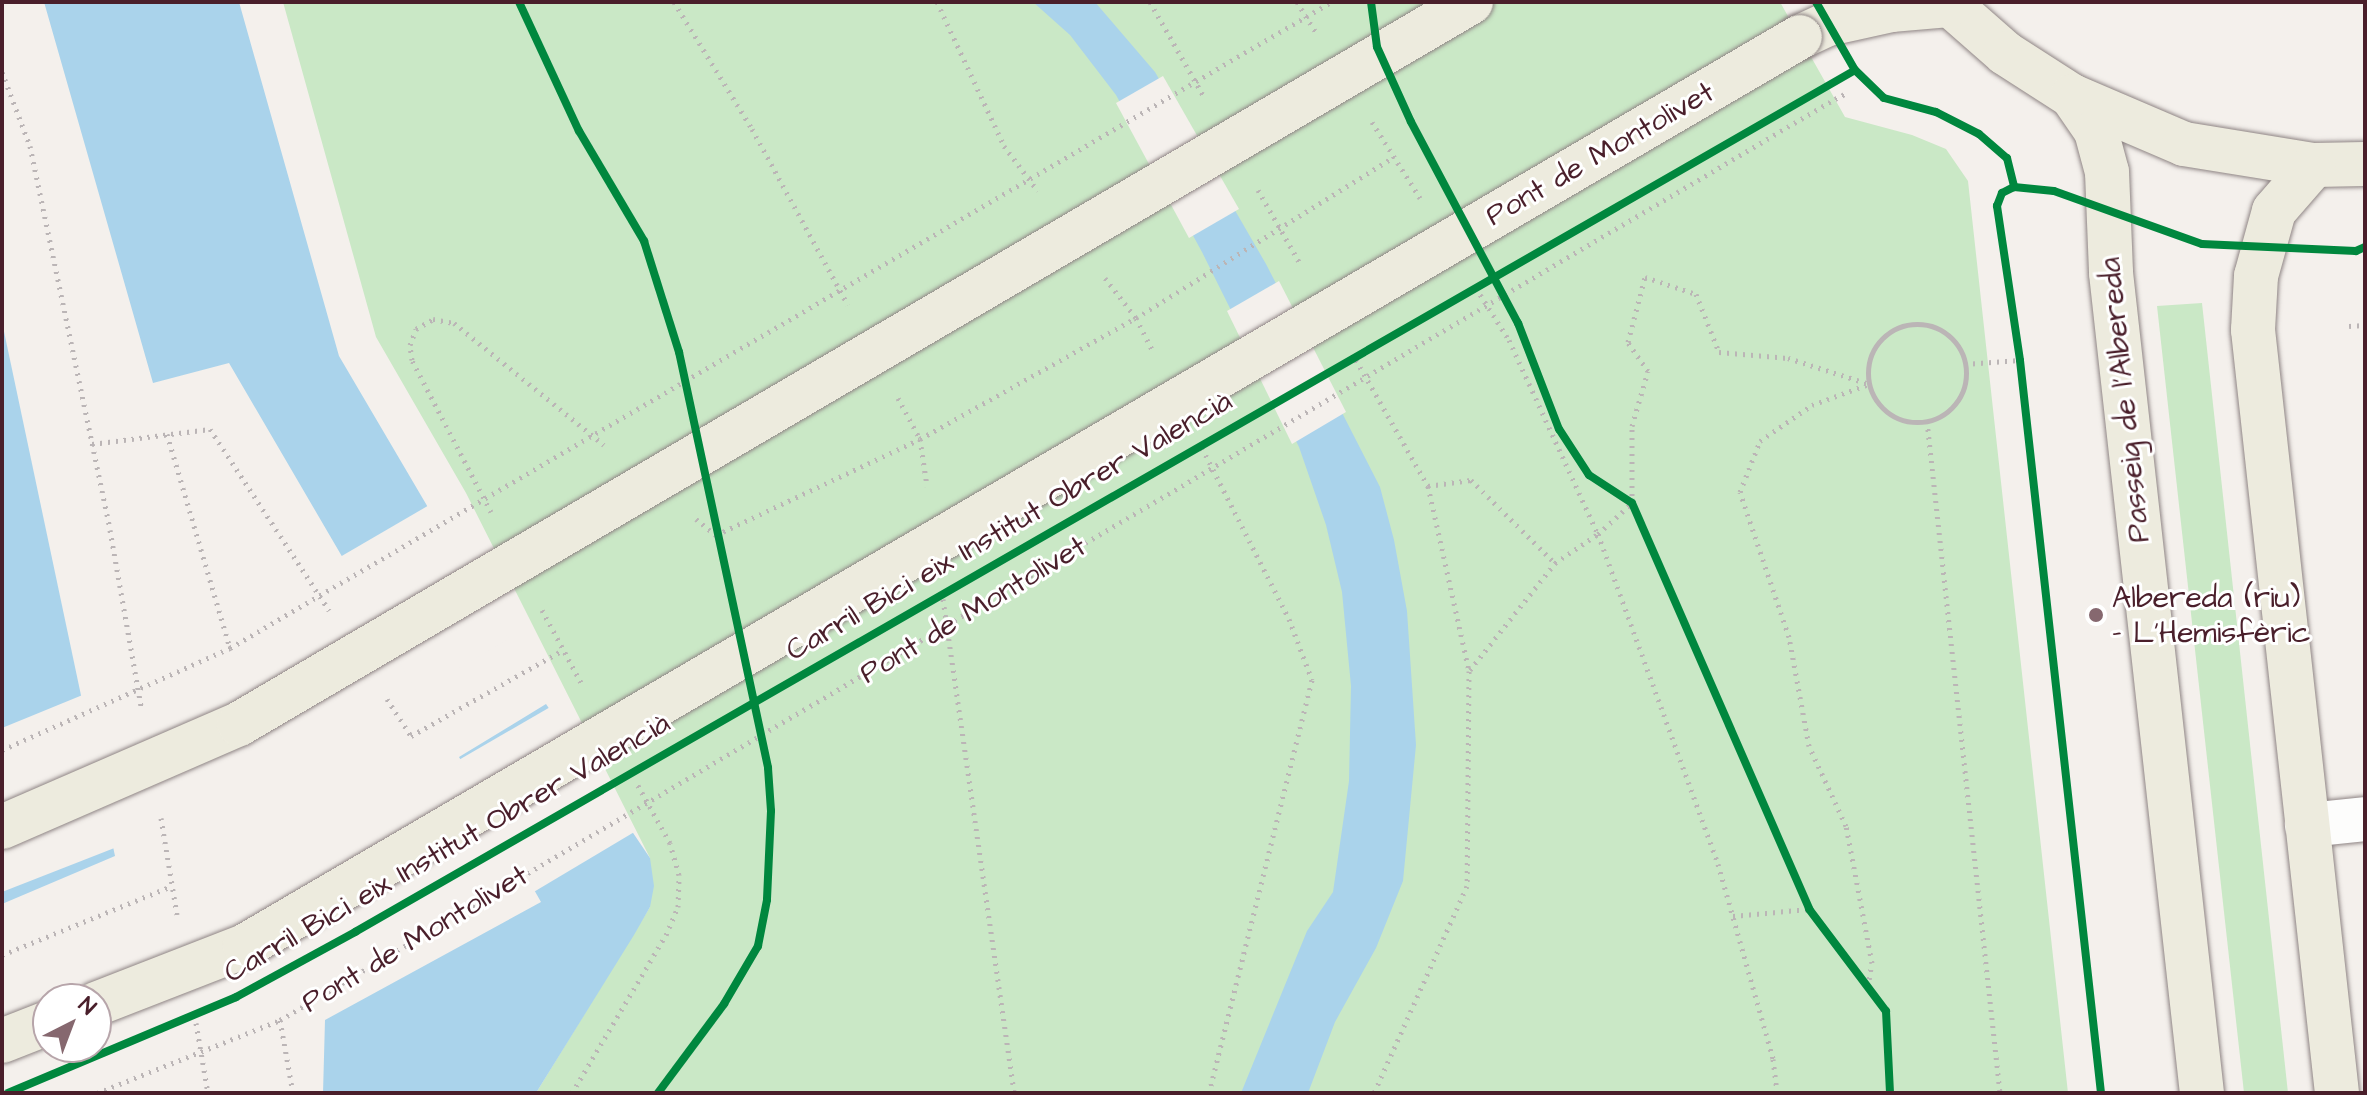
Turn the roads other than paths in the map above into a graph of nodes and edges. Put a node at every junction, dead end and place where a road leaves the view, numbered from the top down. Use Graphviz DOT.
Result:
graph roads {
  1 [pos="1471,2"];
  2 [pos="1948,4"];
  3 [pos="2072,96"];
  4 [pos="2365,164"];
  5 [pos="2314,165"];
  6 [pos="2365,819"];
  7 [pos="2307,825"];
  8 [pos="2,827"];
  9 [pos="112,998"];
  10 [pos="32,1029"];
  11 [pos="2,1041"];
  12 [pos="2202,1093"];
  13 [pos="2337,1093"];
  1 -- 8 [label="main road, bridge"];
  2 -- 3 [label="main road"];
  2 -- 9 [label="main road, Pont de Montolivet, bridge"];
  3 -- 5 [label="main road"];
  3 -- 12 [label="main road, Passeig de l'Albereda"];
  4 -- 5 [label="main road"];
  5 -- 7 [label="main road"];
  6 -- 7 [label="street"];
  7 -- 13 [label="main road"];
  10 -- 11 [label="main road"];
}
